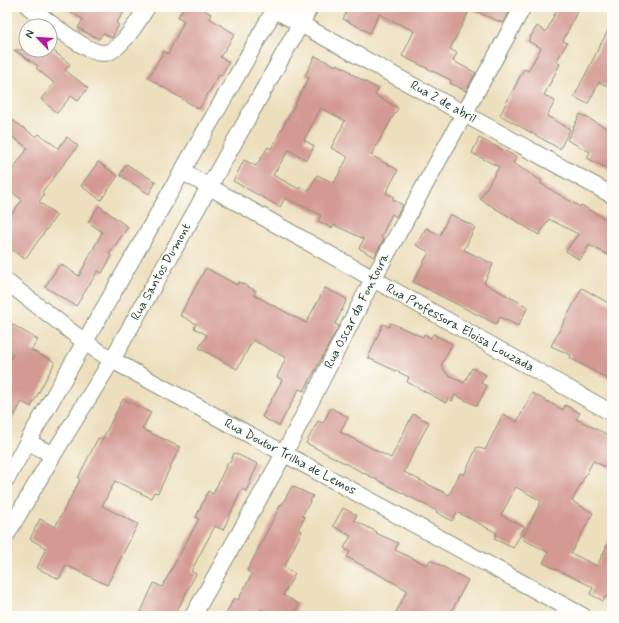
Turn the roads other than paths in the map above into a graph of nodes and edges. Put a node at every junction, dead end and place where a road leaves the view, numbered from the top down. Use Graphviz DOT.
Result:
graph roads {
  1 [pos="29,7"];
  2 [pos="147,7"];
  3 [pos="310,7"];
  4 [pos="523,7"];
  5 [pos="276,9"];
  6 [pos="300,24"];
  7 [pos="464,114"];
  8 [pos="183,172"];
  9 [pos="209,187"];
  10 [pos="612,195"];
  11 [pos="373,278"];
  12 [pos="7,282"];
  13 [pos="86,343"];
  14 [pos="112,360"];
  15 [pos="612,413"];
  16 [pos="28,442"];
  17 [pos="284,454"];
  18 [pos="53,455"];
  19 [pos="7,478"];
  20 [pos="7,534"];
  21 [pos="193,616"];
  22 [pos="583,616"];
  1 -- 2 [label="street"];
  3 -- 6 [label="street, Rua Santos Dumont"];
  4 -- 7 [label="street, Rua Oscar da Fontoura"];
  5 -- 6 [label="street, Rua 2 de abril"];
  5 -- 8 [label="street"];
  6 -- 7 [label="street, Rua 2 de abril"];
  6 -- 9 [label="street, Rua Santos Dumont"];
  7 -- 10 [label="street, Rua 2 de abril"];
  7 -- 11 [label="street, Rua Oscar da Fontoura"];
  8 -- 9 [label="street, Rua Professora Eloisa Louzada"];
  8 -- 13 [label="street"];
  9 -- 11 [label="street, Rua Professora Eloisa Louzada"];
  9 -- 14 [label="street, Rua Santos Dumont"];
  11 -- 15 [label="street, Rua Professora Eloisa Louzada"];
  11 -- 17 [label="street, Rua Oscar da Fontoura"];
  12 -- 13 [label="street, Rua Doutor Trilha de Lemos"];
  13 -- 14 [label="street, Rua Doutor Trilha de Lemos"];
  13 -- 16 [label="street"];
  14 -- 17 [label="street, Rua Doutor Trilha de Lemos"];
  14 -- 18 [label="street, Rua Santos Dumont"];
  16 -- 18 [label="street"];
  16 -- 19 [label="street"];
  17 -- 21 [label="street, Rua Oscar da Fontoura"];
  17 -- 22 [label="street, Rua Doutor Trilha de Lemos"];
  18 -- 20 [label="street, Rua Santos Dumont"];
}
